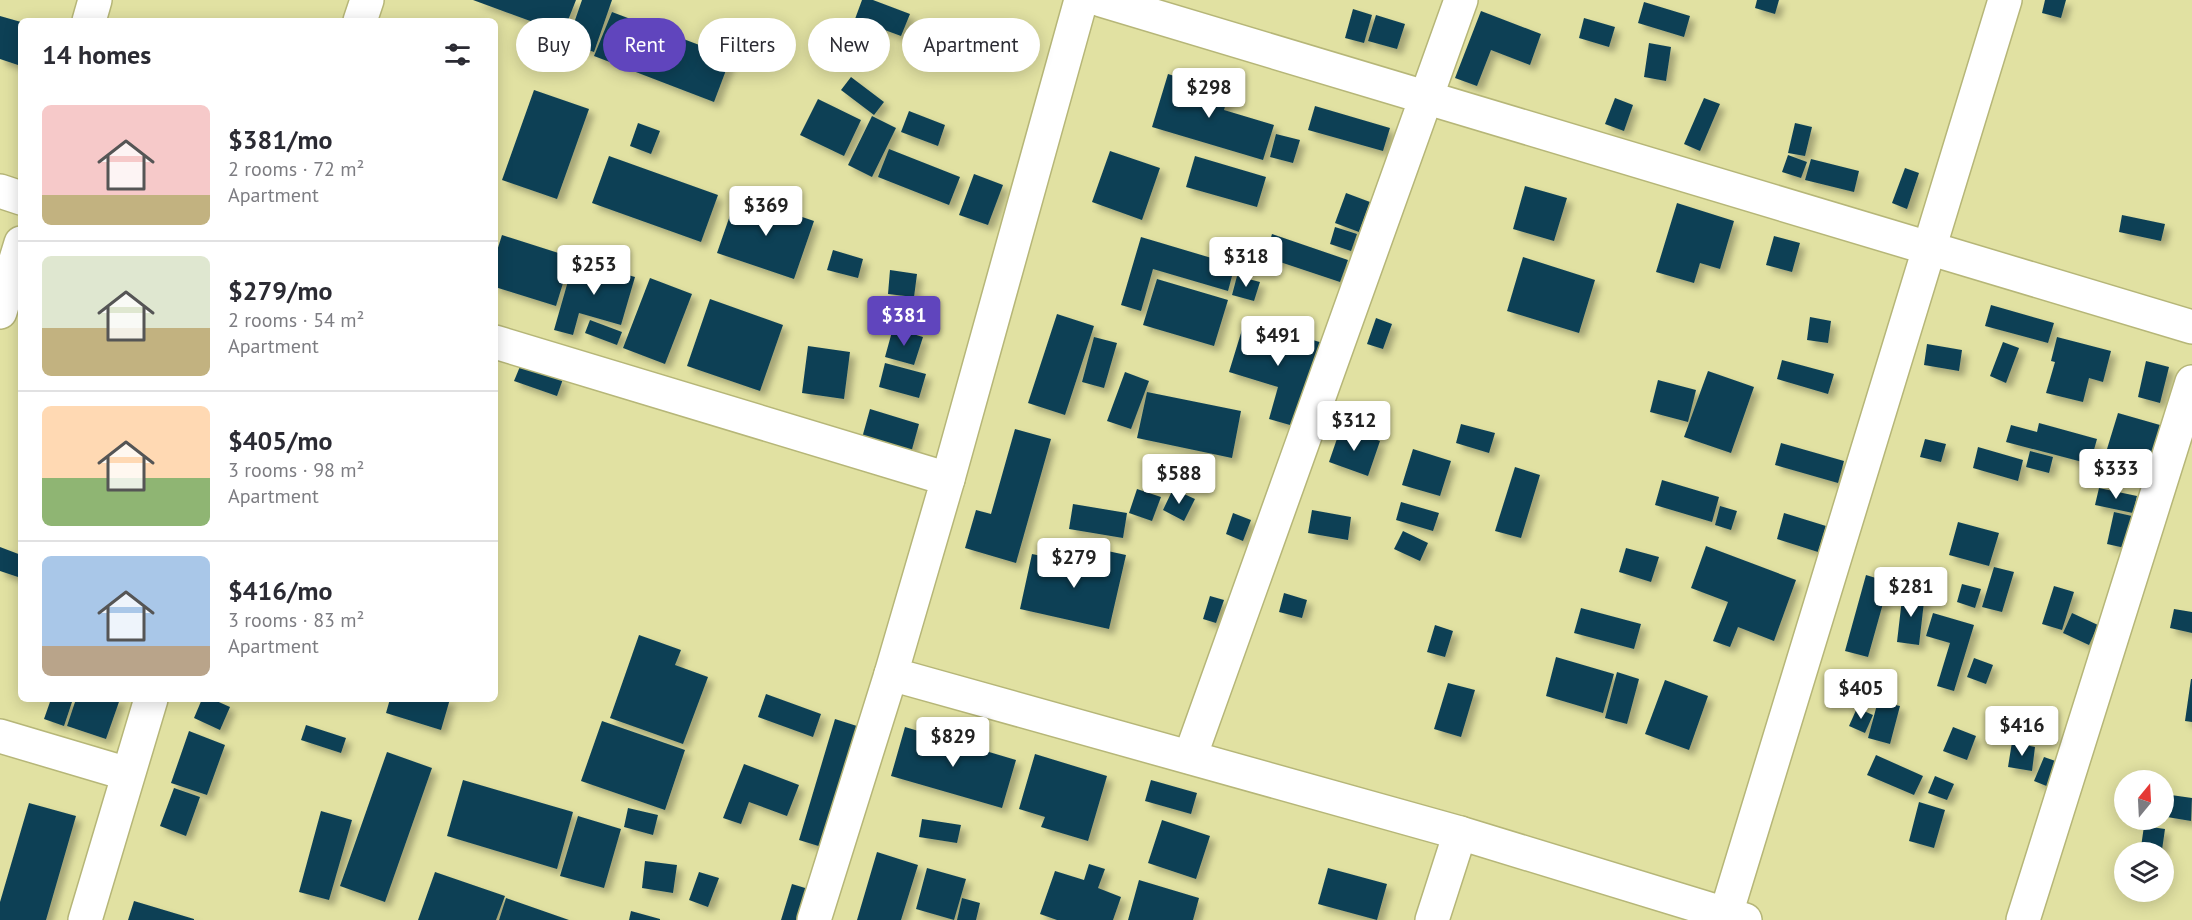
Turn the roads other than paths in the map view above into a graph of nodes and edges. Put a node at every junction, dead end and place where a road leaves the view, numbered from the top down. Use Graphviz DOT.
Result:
graph roads {
  1 [pos="95,0"];
  2 [pos="367,0"];
  3 [pos="1081,0"];
  4 [pos="1101,0"];
  5 [pos="1461,0"];
  6 [pos="2005,0"];
  7 [pos="90,18"];
  8 [pos="361,18"];
  9 [pos="1427,98"];
  10 [pos="0,191"];
  11 [pos="18,197"];
  12 [pos="1929,248"];
  13 [pos="18,253"];
  14 [pos="0,312"];
  15 [pos="2192,327"];
  16 [pos="498,343"];
  17 [pos="2192,382"];
  18 [pos="948,480"];
  19 [pos="891,674"];
  20 [pos="150,702"];
  21 [pos="0,736"];
  22 [pos="1190,758"];
  23 [pos="128,774"];
  24 [pos="1460,833"];
  25 [pos="1736,917"];
  26 [pos="85,920"];
  27 [pos="814,920"];
  28 [pos="1432,920"];
  29 [pos="2023,920"];
  1 -- 7 [label="street"];
  2 -- 8 [label="street"];
  3 -- 18 [label="street"];
  4 -- 9 [label="street"];
  5 -- 9 [label="street"];
  6 -- 12 [label="street"];
  9 -- 12 [label="street"];
  9 -- 22 [label="street"];
  10 -- 11 [label="street"];
  12 -- 15 [label="street"];
  12 -- 25 [label="street"];
  13 -- 14 [label="street"];
  16 -- 18 [label="street"];
  17 -- 29 [label="street"];
  18 -- 19 [label="street"];
  19 -- 22 [label="street"];
  19 -- 27 [label="street"];
  20 -- 23 [label="street"];
  21 -- 23 [label="street"];
  22 -- 24 [label="street"];
  23 -- 26 [label="street"];
  24 -- 25 [label="street"];
  24 -- 28 [label="street"];
}
